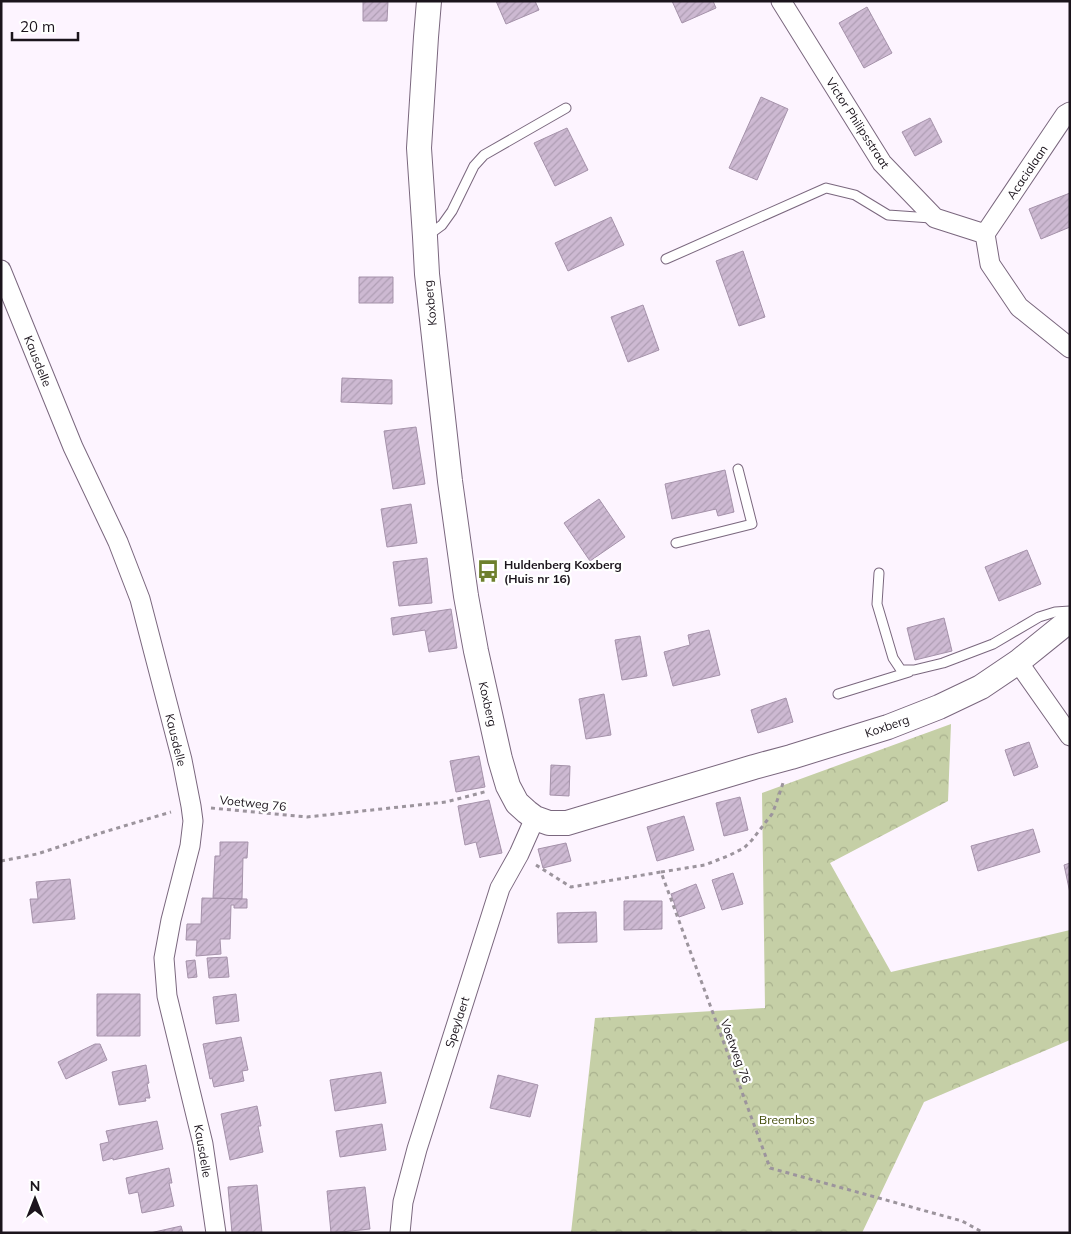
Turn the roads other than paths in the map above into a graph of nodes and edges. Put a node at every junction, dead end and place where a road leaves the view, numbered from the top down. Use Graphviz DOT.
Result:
graph roads {
  1 [pos="429,1"];
  2 [pos="781,1"];
  3 [pos="566,108"];
  4 [pos="1070,112"];
  5 [pos="935,218"];
  6 [pos="985,234"];
  7 [pos="425,237"];
  8 [pos="666,259"];
  9 [pos="1,270"];
  10 [pos="1070,348"];
  11 [pos="738,469"];
  12 [pos="676,543"];
  13 [pos="879,573"];
  14 [pos="1070,611"];
  15 [pos="1070,620"];
  16 [pos="1018,662"];
  17 [pos="914,670"];
  18 [pos="838,694"];
  19 [pos="1070,736"];
  20 [pos="535,818"];
  21 [pos="216,1233"];
  22 [pos="400,1233"];
  1 -- 7 [label="street, Koxberg"];
  2 -- 5 [label="street, Victor Philipsstraat"];
  3 -- 7 [label="lane"];
  4 -- 6 [label="street, Acacialaan"];
  5 -- 6 [label="street, Victor Philipsstraat"];
  5 -- 8 [label="lane"];
  6 -- 10 [label="street"];
  7 -- 20 [label="street, Koxberg"];
  9 -- 21 [label="street, Kausdelle"];
  11 -- 12 [label="lane"];
  13 -- 17 [label="lane"];
  14 -- 17 [label="lane"];
  15 -- 16 [label="street, Koxberg"];
  16 -- 19 [label="street"];
  16 -- 20 [label="street, Koxberg"];
  17 -- 18 [label="lane"];
  20 -- 22 [label="street, Speylaert"];
}
